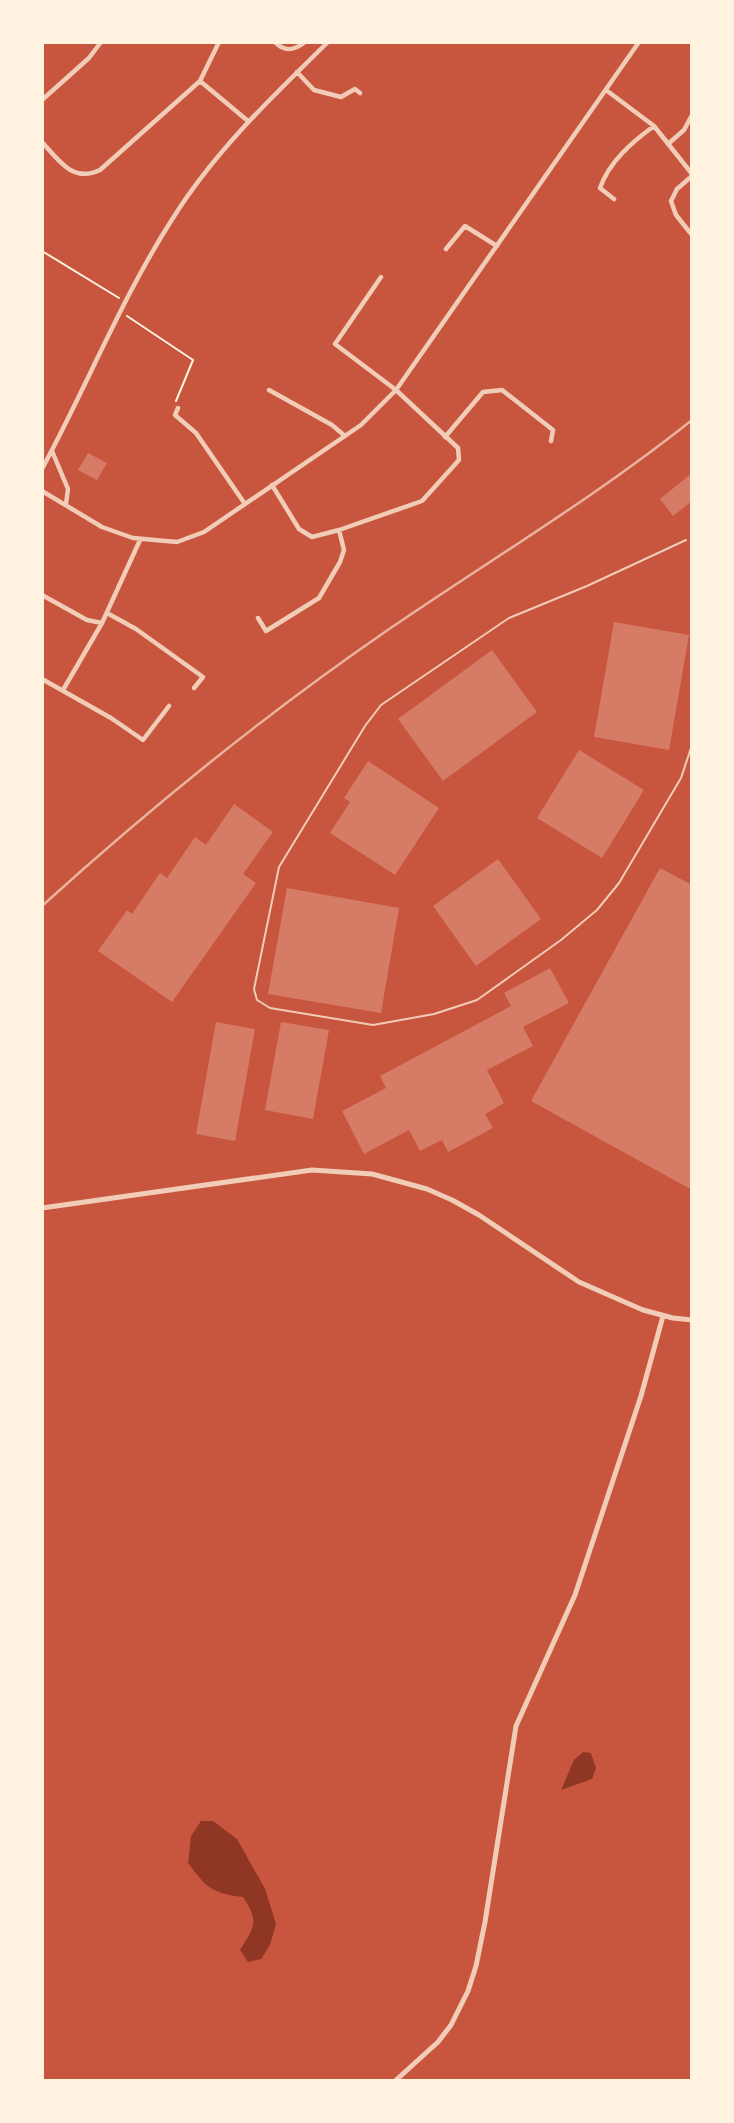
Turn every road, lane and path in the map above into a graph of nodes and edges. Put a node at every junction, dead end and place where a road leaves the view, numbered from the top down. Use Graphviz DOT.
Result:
graph roads {
  1 [pos="101,42"];
  2 [pos="219,42"];
  3 [pos="275,42"];
  4 [pos="305,42"];
  5 [pos="328,42"];
  6 [pos="639,42"];
  7 [pos="297,72"];
  8 [pos="200,80"];
  9 [pos="606,90"];
  10 [pos="360,93"];
  11 [pos="42,100"];
  12 [pos="692,114"];
  13 [pos="248,121"];
  14 [pos="654,126"];
  15 [pos="42,142"];
  16 [pos="668,144"];
  17 [pos="692,175"];
  18 [pos="614,199"];
  19 [pos="692,235"];
  20 [pos="497,246"];
  21 [pos="446,249"];
  22 [pos="42,251"];
  23 [pos="382,277"];
  24 [pos="127,303"];
  25 [pos="122,312"];
  26 [pos="269,390"];
  27 [pos="396,390"];
  28 [pos="178,408"];
  29 [pos="345,436"];
  30 [pos="445,437"];
  31 [pos="551,441"];
  32 [pos="52,451"];
  33 [pos="42,468"];
  34 [pos="272,485"];
  35 [pos="42,491"];
  36 [pos="66,504"];
  37 [pos="245,504"];
  38 [pos="339,530"];
  39 [pos="140,540"];
  40 [pos="686,540"];
  41 [pos="42,595"];
  42 [pos="107,613"];
  43 [pos="258,618"];
  44 [pos="102,623"];
  45 [pos="42,679"];
  46 [pos="194,688"];
  47 [pos="63,690"];
  48 [pos="169,706"];
  49 [pos="692,745"];
  50 [pos="42,1208"];
  51 [pos="663,1316"];
  52 [pos="692,1320"];
  53 [pos="395,2081"];
  1 -- 11 [label="street"];
  2 -- 8 [label="street"];
  3 -- 4 [label="street"];
  5 -- 7 [label="street"];
  6 -- 9 [label="street"];
  7 -- 10 [label="street"];
  7 -- 13 [label="street"];
  8 -- 13 [label="street"];
  8 -- 15 [label="street"];
  9 -- 14 [label="street"];
  9 -- 20 [label="street"];
  12 -- 16 [label="street"];
  13 -- 24 [label="street"];
  14 -- 16 [label="street"];
  14 -- 18 [label="street"];
  16 -- 17 [label="street"];
  17 -- 19 [label="street"];
  20 -- 21 [label="street"];
  20 -- 27 [label="street"];
  22 -- 24 [label="path"];
  23 -- 27 [label="street"];
  24 -- 25 [label="street"];
  25 -- 28 [label="path"];
  25 -- 32 [label="street"];
  26 -- 29 [label="street"];
  27 -- 29 [label="street"];
  27 -- 30 [label="street"];
  28 -- 37 [label="street"];
  29 -- 34 [label="street"];
  30 -- 31 [label="street"];
  30 -- 38 [label="street"];
  32 -- 33 [label="street"];
  32 -- 36 [label="street"];
  34 -- 37 [label="street"];
  34 -- 38 [label="street"];
  35 -- 36 [label="street"];
  36 -- 39 [label="street"];
  37 -- 39 [label="street"];
  38 -- 43 [label="street"];
  39 -- 42 [label="street"];
  40 -- 49 [label="lane"];
  41 -- 44 [label="street"];
  42 -- 44 [label="street"];
  42 -- 46 [label="street"];
  44 -- 47 [label="street"];
  45 -- 47 [label="street"];
  47 -- 48 [label="street"];
  50 -- 51 [label="street"];
  51 -- 52 [label="street"];
  51 -- 53 [label="street"];
}
